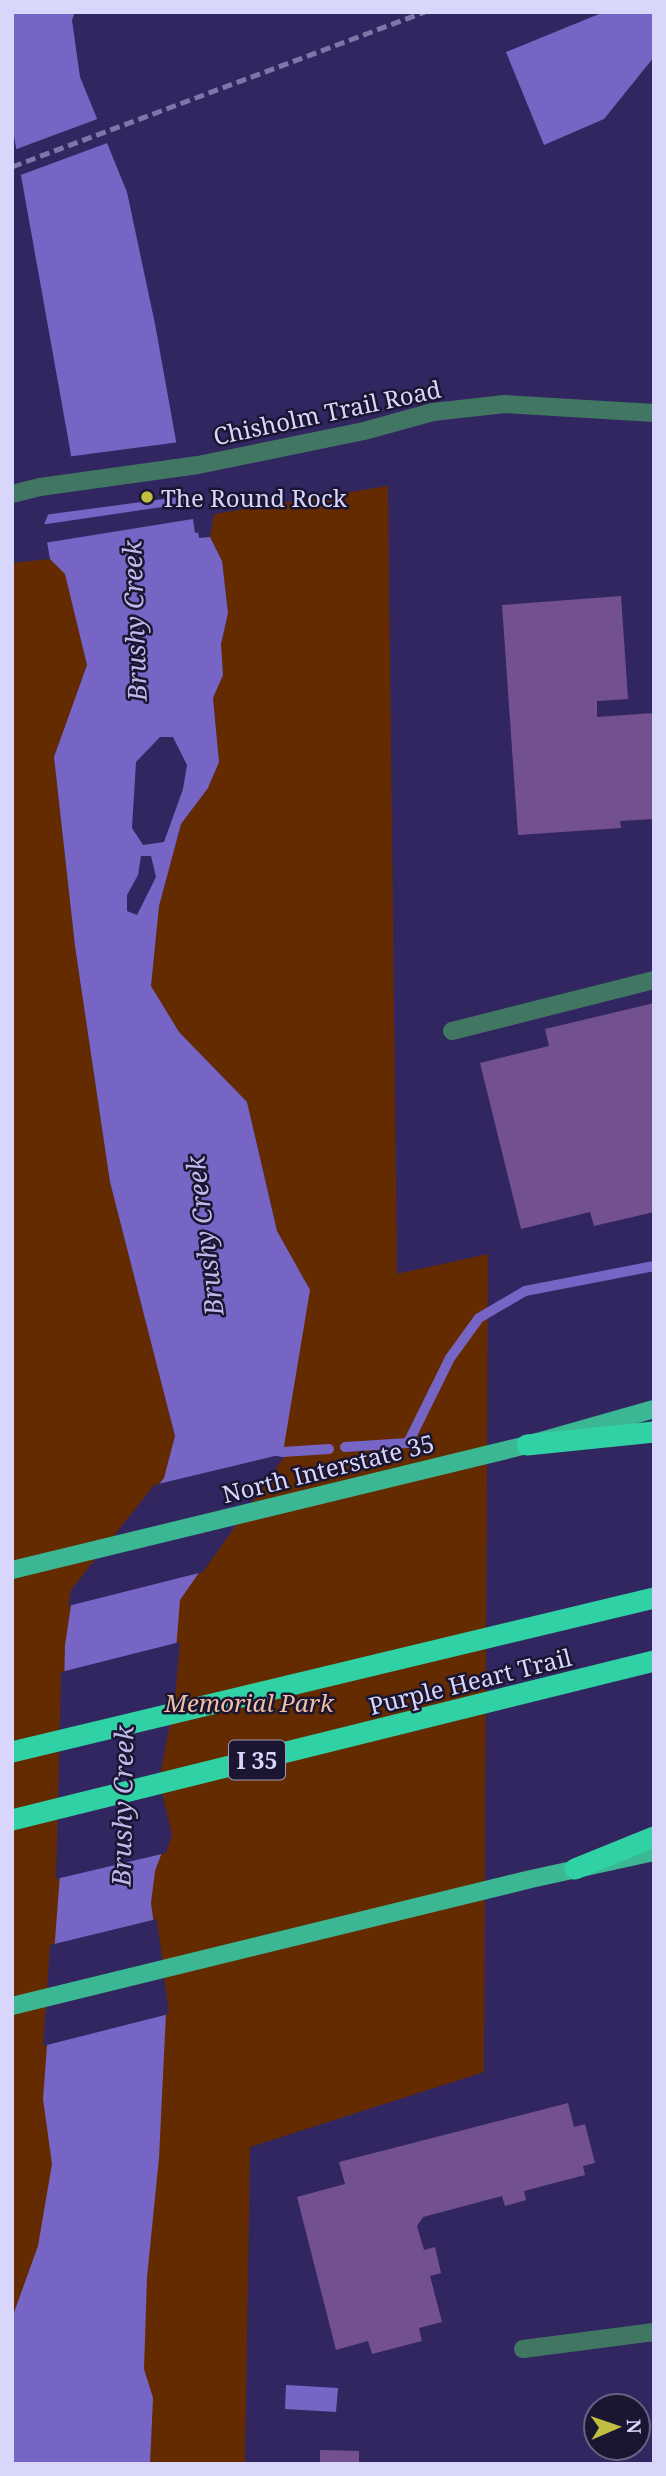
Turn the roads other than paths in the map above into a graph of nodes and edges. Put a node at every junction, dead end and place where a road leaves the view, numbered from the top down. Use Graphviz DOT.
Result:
graph roads {
  1 [pos="654,413"];
  2 [pos="12,494"];
  3 [pos="654,980"];
  4 [pos="452,1031"];
  5 [pos="654,1409"];
  6 [pos="654,1432"];
  7 [pos="527,1445"];
  8 [pos="12,1570"];
  9 [pos="654,1598"];
  10 [pos="654,1661"];
  11 [pos="12,1752"];
  12 [pos="12,1820"];
  13 [pos="654,1837"];
  14 [pos="654,1852"];
  15 [pos="575,1869"];
  16 [pos="12,2006"];
  17 [pos="654,2332"];
  18 [pos="523,2349"];
  1 -- 2 [label="street, Chisholm Trail Road"];
  3 -- 4 [label="street"];
  5 -- 7 [label="main road, North Interstate 35"];
  6 -- 7 [label="highway"];
  7 -- 8 [label="main road, North Interstate 35"];
  9 -- 11 [label="highway, Purple Heart Trail"];
  10 -- 12 [label="highway, Purple Heart Trail / I 35"];
  13 -- 15 [label="highway"];
  14 -- 15 [label="main road"];
  15 -- 16 [label="main road"];
  17 -- 18 [label="street"];
}
